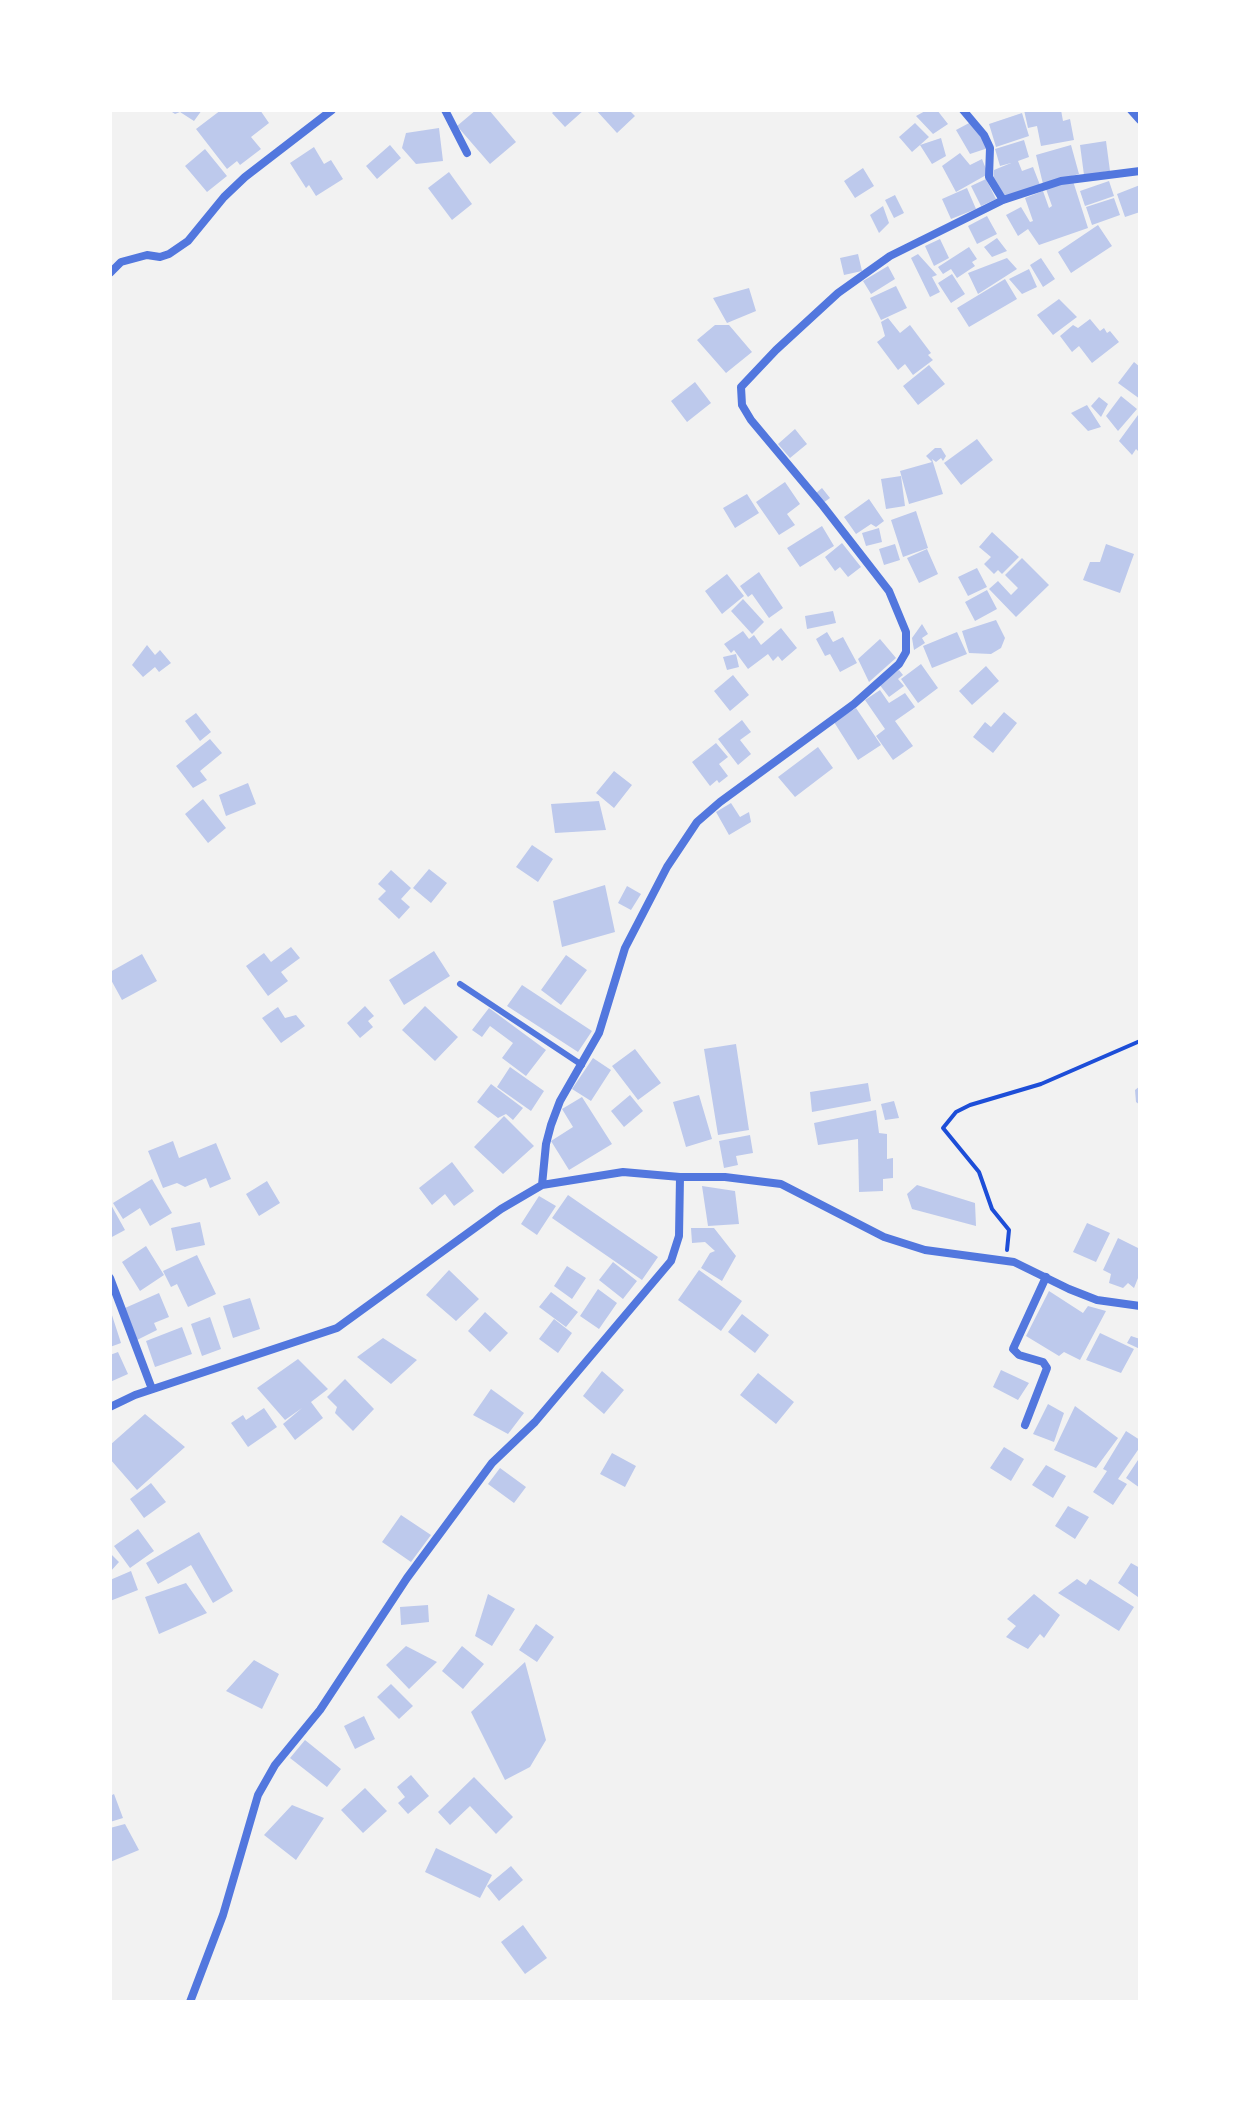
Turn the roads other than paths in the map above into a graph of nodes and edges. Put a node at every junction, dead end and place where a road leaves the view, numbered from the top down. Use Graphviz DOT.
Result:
graph roads {
  1 [pos="332,110"];
  2 [pos="445,110"];
  3 [pos="963,110"];
  4 [pos="1131,110"];
  5 [pos="1140,120"];
  6 [pos="467,153"];
  7 [pos="1140,171"];
  8 [pos="1003,200"];
  9 [pos="110,273"];
  10 [pos="460,984"];
  11 [pos="582,1065"];
  12 [pos="680,1177"];
  13 [pos="542,1185"];
  14 [pos="1046,1277"];
  15 [pos="110,1278"];
  16 [pos="1140,1306"];
  17 [pos="152,1389"];
  18 [pos="110,1407"];
  19 [pos="1025,1425"];
  20 [pos="190,2002"];
  1 -- 9 [label="street"];
  2 -- 6 [label="street"];
  3 -- 8 [label="street"];
  4 -- 5 [label="street"];
  7 -- 8 [label="street"];
  8 -- 11 [label="street"];
  10 -- 11 [label="lane"];
  11 -- 13 [label="street"];
  12 -- 13 [label="street"];
  12 -- 14 [label="street"];
  12 -- 20 [label="street"];
  13 -- 17 [label="street"];
  14 -- 16 [label="street"];
  14 -- 19 [label="street"];
  15 -- 17 [label="street"];
  17 -- 18 [label="street"];
}
